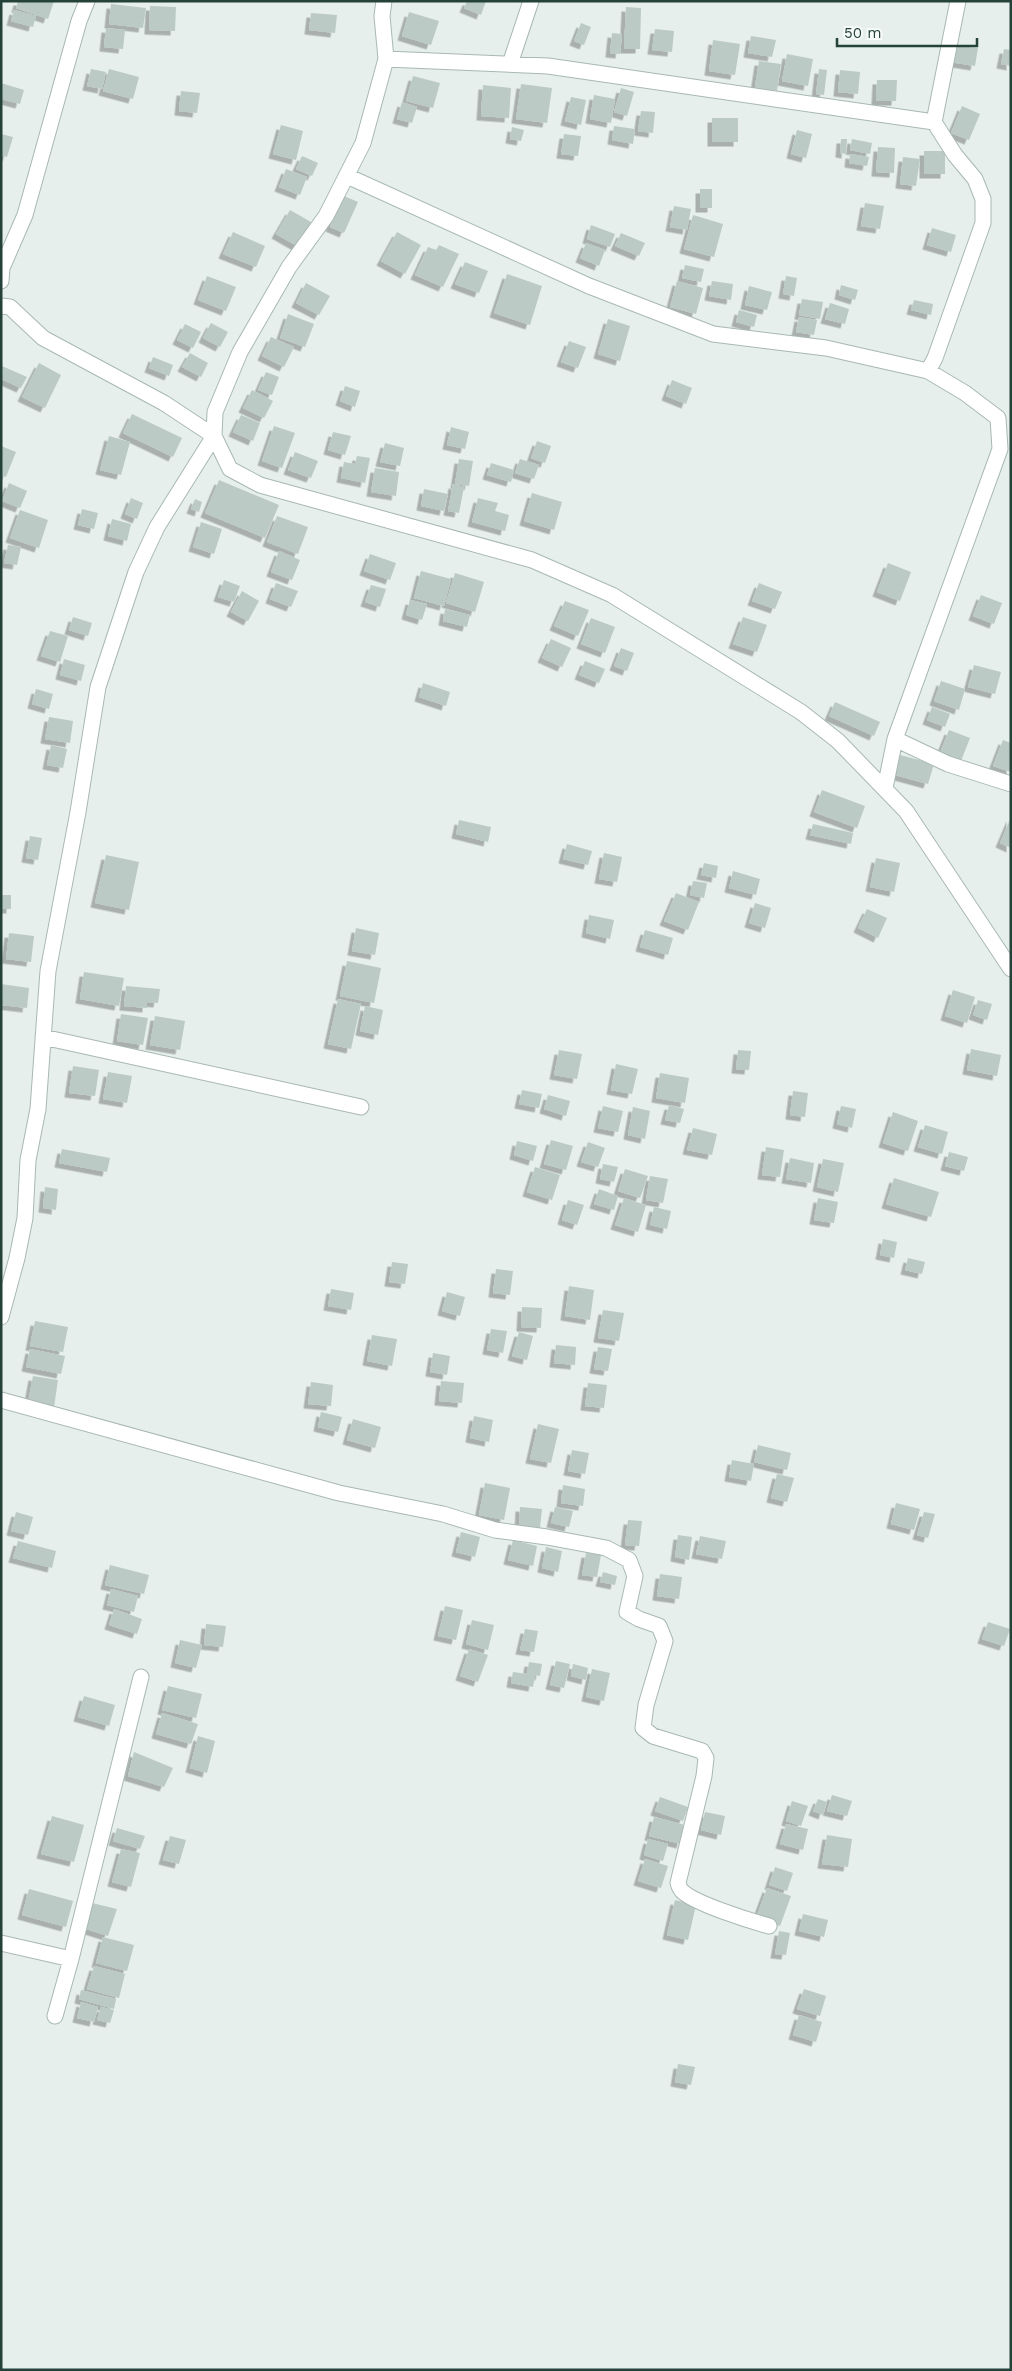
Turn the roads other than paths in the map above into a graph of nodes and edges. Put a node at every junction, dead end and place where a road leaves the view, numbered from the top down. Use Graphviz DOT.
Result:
graph roads {
  1 [pos="87,1"];
  2 [pos="384,1"];
  3 [pos="532,1"];
  4 [pos="958,1"];
  5 [pos="386,58"];
  6 [pos="510,64"];
  7 [pos="934,122"];
  8 [pos="347,176"];
  9 [pos="1,281"];
  10 [pos="1,306"];
  11 [pos="928,371"];
  12 [pos="214,436"];
  13 [pos="895,739"];
  14 [pos="1011,784"];
  15 [pos="885,788"];
  16 [pos="1011,969"];
  17 [pos="43,1037"];
  18 [pos="361,1107"];
  19 [pos="1,1317"];
  20 [pos="1,1400"];
  21 [pos="141,1677"];
  22 [pos="769,1926"];
  23 [pos="1,1943"];
  24 [pos="71,1959"];
  25 [pos="55,2016"];
  1 -- 9 [label="street"];
  2 -- 5 [label="street"];
  3 -- 6 [label="street"];
  4 -- 7 [label="street"];
  5 -- 6 [label="street"];
  5 -- 8 [label="street"];
  6 -- 7 [label="street"];
  7 -- 11 [label="street"];
  8 -- 11 [label="street"];
  8 -- 12 [label="street"];
  10 -- 12 [label="street"];
  11 -- 13 [label="street"];
  12 -- 15 [label="street"];
  12 -- 17 [label="street"];
  13 -- 14 [label="street"];
  13 -- 15 [label="street"];
  15 -- 16 [label="street"];
  17 -- 18 [label="street"];
  17 -- 19 [label="street"];
  20 -- 22 [label="street"];
  21 -- 24 [label="street"];
  23 -- 24 [label="street"];
  24 -- 25 [label="street"];
}
